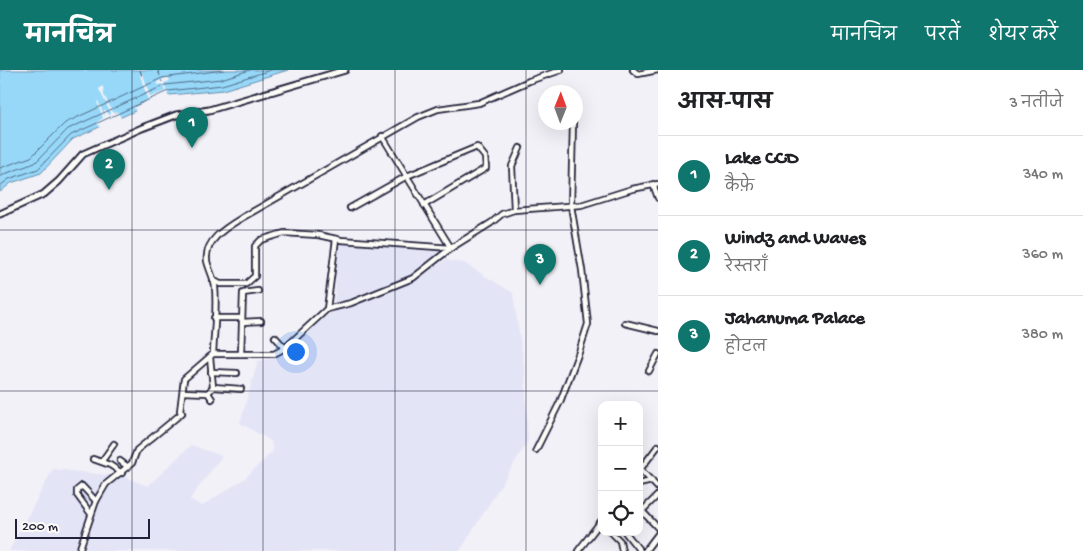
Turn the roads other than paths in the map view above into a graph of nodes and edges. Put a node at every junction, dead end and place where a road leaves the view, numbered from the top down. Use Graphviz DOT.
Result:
graph roads {
  1 [pos="345,70"];
  2 [pos="561,70"];
  3 [pos="633,70"];
  4 [pos="658,70"];
  5 [pos="573,130"];
  6 [pos="382,136"];
  7 [pos="520,148"];
  8 [pos="407,176"];
  9 [pos="656,184"];
  10 [pos="658,198"];
  11 [pos="424,205"];
  12 [pos="571,206"];
  13 [pos="350,208"];
  14 [pos="514,210"];
  15 [pos="0,214"];
  16 [pos="336,239"];
  17 [pos="451,248"];
  18 [pos="213,280"];
  19 [pos="258,291"];
  20 [pos="327,309"];
  21 [pos="214,318"];
  22 [pos="242,320"];
  23 [pos="262,321"];
  24 [pos="625,323"];
  25 [pos="658,331"];
  26 [pos="275,337"];
  27 [pos="285,348"];
  28 [pos="241,354"];
  29 [pos="658,354"];
  30 [pos="211,355"];
  31 [pos="649,371"];
  32 [pos="211,372"];
  33 [pos="237,373"];
  34 [pos="212,387"];
  35 [pos="241,389"];
  36 [pos="183,392"];
  37 [pos="208,393"];
  38 [pos="212,399"];
  39 [pos="114,444"];
  40 [pos="658,446"];
  41 [pos="536,450"];
  42 [pos="93,458"];
  43 [pos="102,461"];
  44 [pos="120,461"];
  45 [pos="643,466"];
  46 [pos="128,467"];
  47 [pos="122,472"];
  48 [pos="643,473"];
  49 [pos="652,481"];
  50 [pos="643,483"];
  51 [pos="658,488"];
  52 [pos="658,495"];
  53 [pos="96,502"];
  54 [pos="91,514"];
  55 [pos="598,525"];
  56 [pos="658,528"];
  57 [pos="658,534"];
  58 [pos="615,536"];
  59 [pos="628,536"];
  60 [pos="79,551"];
  61 [pos="578,551"];
  62 [pos="622,551"];
  63 [pos="640,551"];
  64 [pos="645,551"];
  1 -- 15 [label="street"];
  2 -- 6 [label="street"];
  3 -- 4 [label="street"];
  5 -- 12 [label="street"];
  6 -- 8 [label="street"];
  6 -- 18 [label="street"];
  7 -- 14 [label="street"];
  8 -- 11 [label="street"];
  8 -- 11 [label="street"];
  8 -- 13 [label="street"];
  9 -- 10 [label="street"];
  9 -- 12 [label="street"];
  11 -- 17 [label="street"];
  12 -- 14 [label="street"];
  12 -- 41 [label="street"];
  14 -- 17 [label="street"];
  16 -- 17 [label="street"];
  16 -- 18 [label="street"];
  16 -- 20 [label="street"];
  17 -- 20 [label="street"];
  18 -- 21 [label="street"];
  19 -- 22 [label="street"];
  20 -- 27 [label="street"];
  21 -- 22 [label="street"];
  21 -- 30 [label="street"];
  22 -- 23 [label="street"];
  22 -- 28 [label="street"];
  24 -- 25 [label="street"];
  26 -- 27 [label="street"];
  27 -- 28 [label="street"];
  28 -- 30 [label="street"];
  29 -- 31 [label="street"];
  30 -- 32 [label="street"];
  30 -- 36 [label="street"];
  32 -- 33 [label="street"];
  32 -- 34 [label="street"];
  34 -- 35 [label="street"];
  34 -- 37 [label="street"];
  36 -- 37 [label="street"];
  36 -- 46 [label="street"];
  37 -- 38 [label="street"];
  39 -- 43 [label="street"];
  40 -- 45 [label="street"];
  42 -- 43 [label="street"];
  43 -- 47 [label="street"];
  44 -- 46 [label="street"];
  46 -- 47 [label="street"];
  47 -- 53 [label="street"];
  48 -- 49 [label="street"];
  49 -- 50 [label="street"];
  49 -- 51 [label="street"];
  52 -- 56 [label="street"];
  53 -- 54 [label="street"];
  53 -- 54 [label="street"];
  54 -- 60 [label="street"];
  55 -- 61 [label="street"];
  57 -- 64 [label="street"];
  58 -- 62 [label="street"];
  59 -- 63 [label="street"];
}
